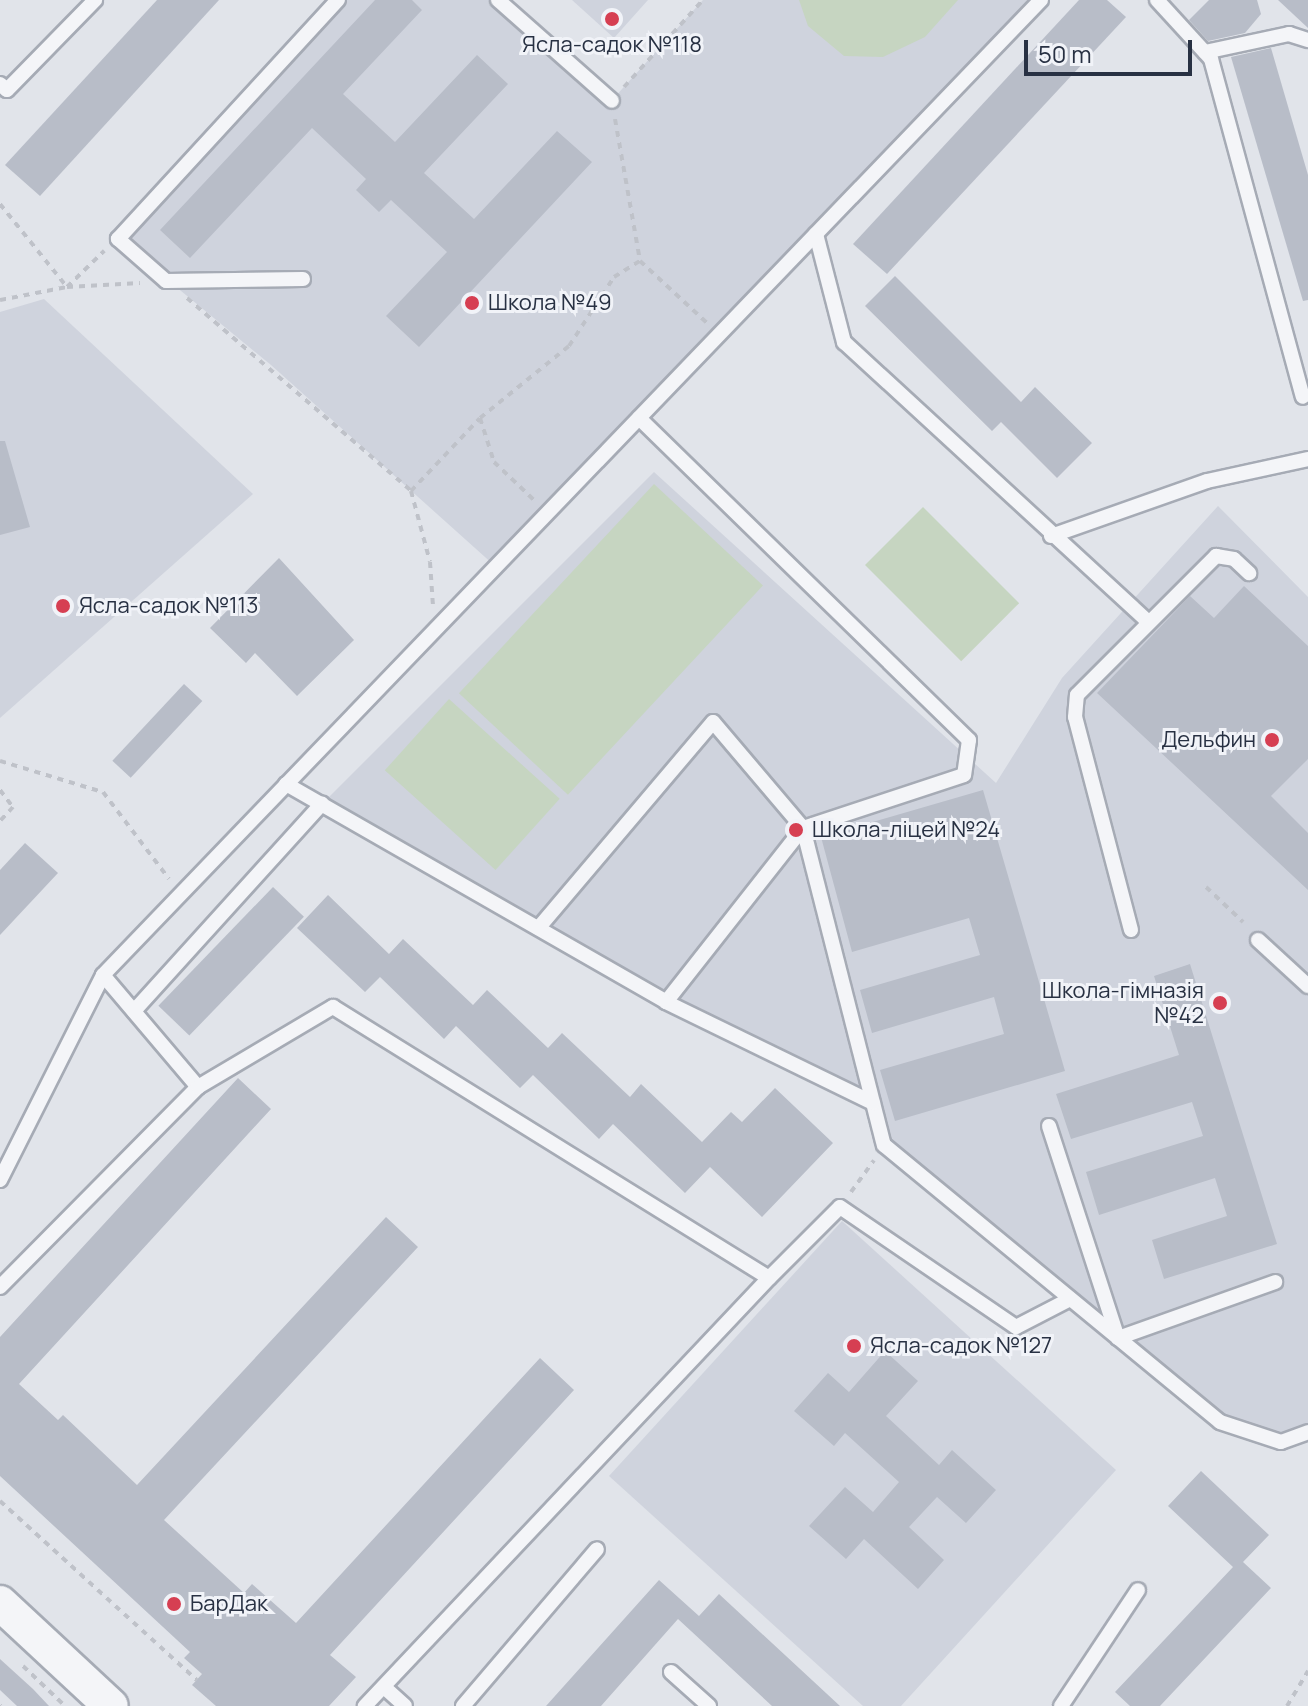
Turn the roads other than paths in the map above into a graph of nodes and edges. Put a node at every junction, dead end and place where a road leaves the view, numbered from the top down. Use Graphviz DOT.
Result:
graph roads {
  1 [pos="95,0"];
  2 [pos="338,0"];
  3 [pos="498,0"];
  4 [pos="1041,0"];
  5 [pos="1157,0"];
  6 [pos="1308,40"];
  7 [pos="1205,52"];
  8 [pos="0,84"];
  9 [pos="612,101"];
  10 [pos="816,234"];
  11 [pos="303,279"];
  12 [pos="1303,397"];
  13 [pos="639,418"];
  14 [pos="1308,459"];
  15 [pos="1051,536"];
  16 [pos="1249,573"];
  17 [pos="1148,622"];
  18 [pos="286,784"];
  19 [pos="322,804"];
  20 [pos="803,828"];
  21 [pos="538,928"];
  22 [pos="1131,930"];
  23 [pos="1258,940"];
  24 [pos="103,975"];
  25 [pos="1308,986"];
  26 [pos="666,1002"];
  27 [pos="134,1011"];
  28 [pos="198,1087"];
  29 [pos="873,1103"];
  30 [pos="1049,1126"];
  31 [pos="0,1180"];
  32 [pos="769,1278"];
  33 [pos="1275,1282"];
  34 [pos="0,1287"];
  35 [pos="1070,1299"];
  36 [pos="1118,1338"];
  37 [pos="1308,1432"];
  38 [pos="597,1549"];
  39 [pos="1138,1590"];
  40 [pos="0,1603"];
  41 [pos="671,1672"];
  42 [pos="384,1687"];
  43 [pos="111,1706"];
  44 [pos="365,1706"];
  45 [pos="405,1706"];
  46 [pos="463,1706"];
  47 [pos="709,1706"];
  48 [pos="1061,1706"];
  1 -- 8 [label="lane"];
  2 -- 11 [label="lane"];
  3 -- 9 [label="lane"];
  4 -- 10 [label="lane"];
  5 -- 7 [label="lane"];
  6 -- 7 [label="lane"];
  7 -- 12 [label="lane"];
  10 -- 13 [label="lane"];
  10 -- 15 [label="lane"];
  13 -- 18 [label="lane"];
  13 -- 20 [label="lane"];
  14 -- 15 [label="lane"];
  15 -- 17 [label="lane"];
  16 -- 17 [label="lane"];
  17 -- 22 [label="lane"];
  18 -- 19 [label="lane"];
  18 -- 24 [label="lane"];
  19 -- 21 [label="lane"];
  19 -- 27 [label="lane"];
  20 -- 21 [label="lane"];
  20 -- 26 [label="lane"];
  20 -- 29 [label="lane"];
  21 -- 26 [label="lane"];
  23 -- 25 [label="lane"];
  24 -- 27 [label="lane"];
  24 -- 31 [label="lane"];
  26 -- 29 [label="lane"];
  27 -- 28 [label="lane"];
  28 -- 32 [label="lane"];
  28 -- 34 [label="lane"];
  29 -- 35 [label="lane"];
  30 -- 36 [label="lane"];
  32 -- 35 [label="lane"];
  32 -- 42 [label="lane"];
  33 -- 36 [label="lane"];
  35 -- 36 [label="lane"];
  36 -- 37 [label="lane"];
  38 -- 46 [label="lane"];
  39 -- 48 [label="lane"];
  40 -- 43 [label="street"];
  41 -- 47 [label="lane"];
  42 -- 44 [label="lane"];
  42 -- 45 [label="lane"];
}
